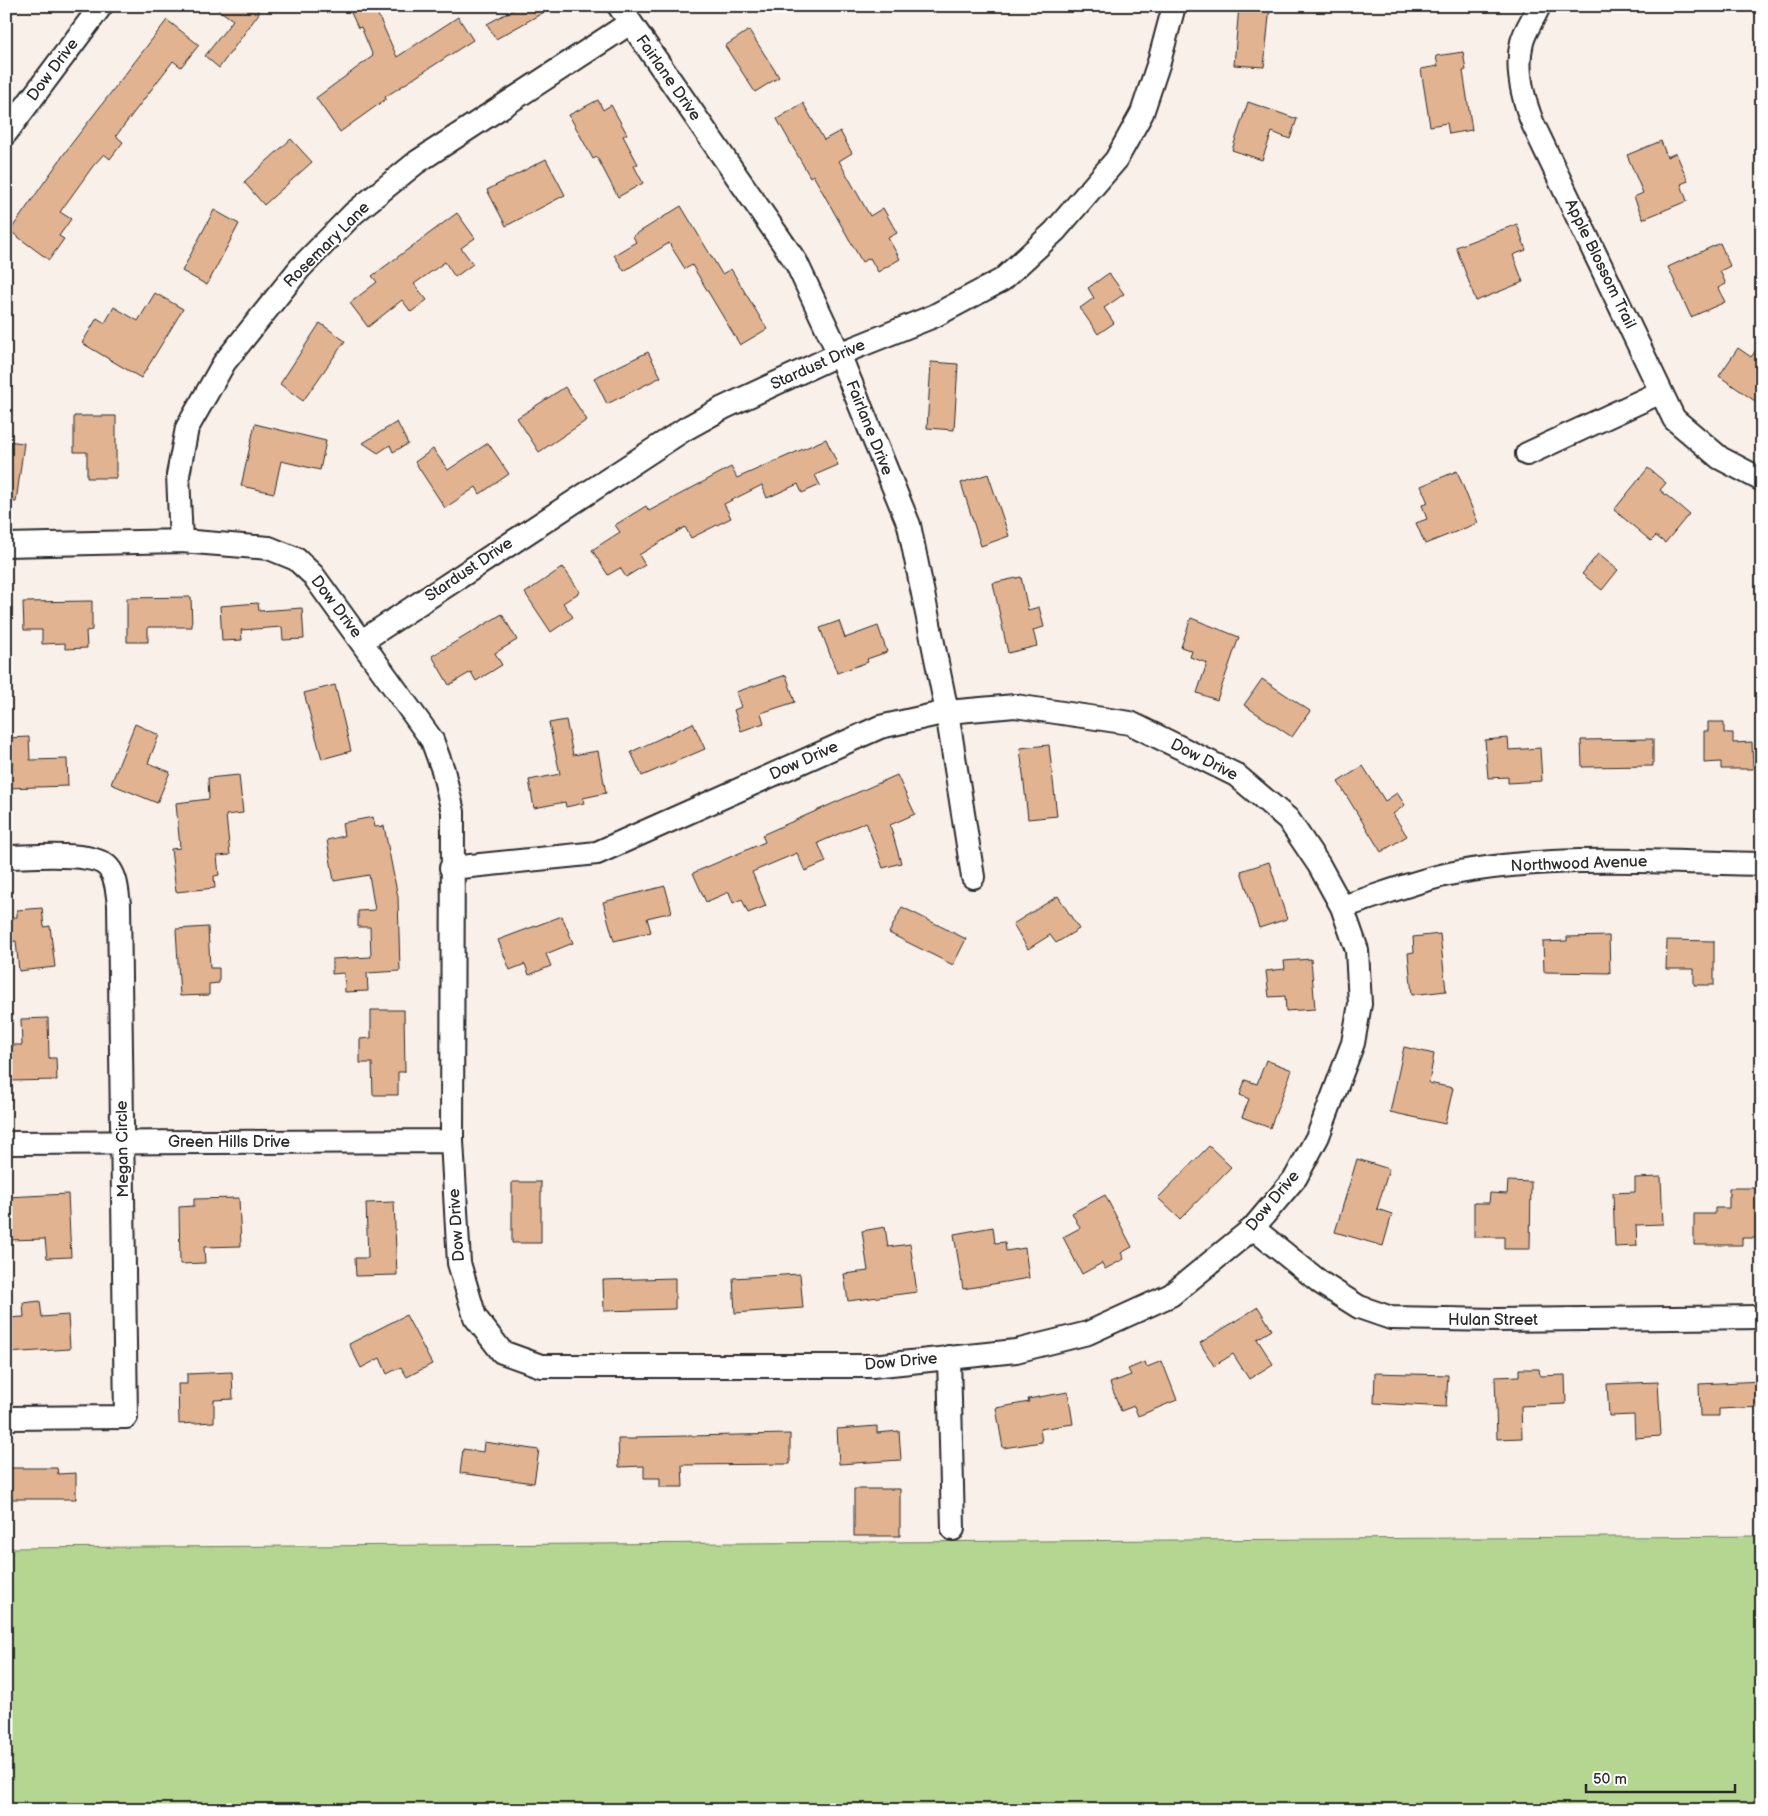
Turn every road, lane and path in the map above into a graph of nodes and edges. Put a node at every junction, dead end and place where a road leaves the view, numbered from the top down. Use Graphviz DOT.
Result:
graph roads {
  1 [pos="1174,6"];
  2 [pos="1539,6"];
  3 [pos="94,9"];
  4 [pos="624,14"];
  5 [pos="6,133"];
  6 [pos="839,354"];
  7 [pos="1661,392"];
  8 [pos="1527,454"];
  9 [pos="1762,480"];
  10 [pos="181,541"];
  11 [pos="6,545"];
  12 [pos="362,641"];
  13 [pos="947,712"];
  14 [pos="6,857"];
  15 [pos="1762,864"];
  16 [pos="452,868"];
  17 [pos="973,877"];
  18 [pos="1342,907"];
  19 [pos="452,1141"];
  20 [pos="123,1142"];
  21 [pos="6,1143"];
  22 [pos="1253,1228"];
  23 [pos="1762,1317"];
  24 [pos="949,1358"];
  25 [pos="6,1418"];
  26 [pos="953,1529"];
  1 -- 6 [label="street, Stardust Drive"];
  2 -- 7 [label="street, Apple Blossom Trail"];
  3 -- 5 [label="street, Dow Drive"];
  4 -- 6 [label="street, Fairlane Drive"];
  4 -- 10 [label="street, Rosemary Lane"];
  6 -- 12 [label="street, Stardust Drive"];
  6 -- 13 [label="street, Fairlane Drive"];
  7 -- 8 [label="street"];
  7 -- 9 [label="street, Apple Blossom Trail"];
  10 -- 11 [label="street, Dow Drive"];
  10 -- 12 [label="street, Dow Drive"];
  12 -- 16 [label="street, Dow Drive"];
  13 -- 16 [label="street, Dow Drive"];
  13 -- 17 [label="street, Fairlane Drive"];
  13 -- 18 [label="street, Dow Drive"];
  14 -- 20 [label="street, Megan Circle"];
  15 -- 18 [label="street, Northwood Avenue"];
  16 -- 19 [label="street, Dow Drive"];
  18 -- 22 [label="street, Dow Drive"];
  19 -- 20 [label="street, Green Hills Drive"];
  19 -- 24 [label="street, Dow Drive"];
  20 -- 21 [label="street, Green Hills Drive"];
  20 -- 25 [label="street, Megan Circle"];
  22 -- 23 [label="street, Hulan Street"];
  22 -- 24 [label="street, Dow Drive"];
  24 -- 26 [label="street"];
}
